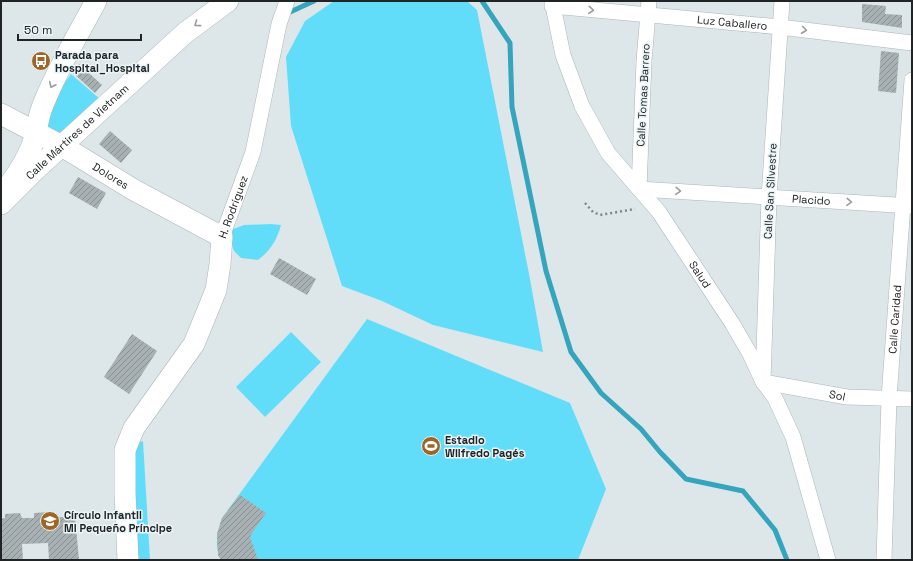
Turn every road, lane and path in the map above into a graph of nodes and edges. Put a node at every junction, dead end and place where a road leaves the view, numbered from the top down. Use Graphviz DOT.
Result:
graph roads {
  1 [pos="96,1"];
  2 [pos="228,1"];
  3 [pos="287,1"];
  4 [pos="782,1"];
  5 [pos="552,4"];
  6 [pos="649,8"];
  7 [pos="780,27"];
  8 [pos="912,43"];
  9 [pos="912,80"];
  10 [pos="1,114"];
  11 [pos="36,132"];
  12 [pos="62,146"];
  13 [pos="639,189"];
  14 [pos="769,197"];
  15 [pos="1,198"];
  16 [pos="1,204"];
  17 [pos="585,204"];
  18 [pos="653,205"];
  19 [pos="907,206"];
  20 [pos="222,238"];
  21 [pos="763,382"];
  22 [pos="889,398"];
  23 [pos="912,400"];
  24 [pos="128,560"];
  25 [pos="828,560"];
  26 [pos="884,560"];
  1 -- 11 [label="street, one-way"];
  2 -- 12 [label="street, Calle Mártires de Vietnam, one-way"];
  3 -- 20 [label="street, H. Rodríguez"];
  4 -- 7 [label="street, Calle San Silvestre"];
  5 -- 6 [label="street, Luz Caballero, one-way"];
  5 -- 13 [label="street, Salud"];
  6 -- 7 [label="street, Luz Caballero"];
  6 -- 13 [label="street, Calle Tomas Barrero"];
  7 -- 8 [label="street, Luz Caballero, one-way"];
  7 -- 14 [label="street, Calle San Silvestre"];
  9 -- 19 [label="street, Calle Caridad"];
  10 -- 11 [label="street, Dolores"];
  11 -- 12 [label="street, Dolores"];
  11 -- 15 [label="street"];
  12 -- 16 [label="street, Calle Mártires de Vietnam"];
  12 -- 20 [label="street, Dolores"];
  13 -- 14 [label="street, Placido, one-way"];
  13 -- 18 [label="street, Salud"];
  14 -- 19 [label="street, Placido, one-way"];
  14 -- 21 [label="street, Calle San Silvestre"];
  17 -- 18 [label="path"];
  18 -- 21 [label="street, Salud"];
  19 -- 22 [label="street, Calle Caridad"];
  20 -- 24 [label="street, H. Rodríguez"];
  21 -- 22 [label="street, Sol"];
  21 -- 25 [label="street, Salud"];
  22 -- 23 [label="street, Sol"];
  22 -- 26 [label="street, Calle Caridad"];
}
